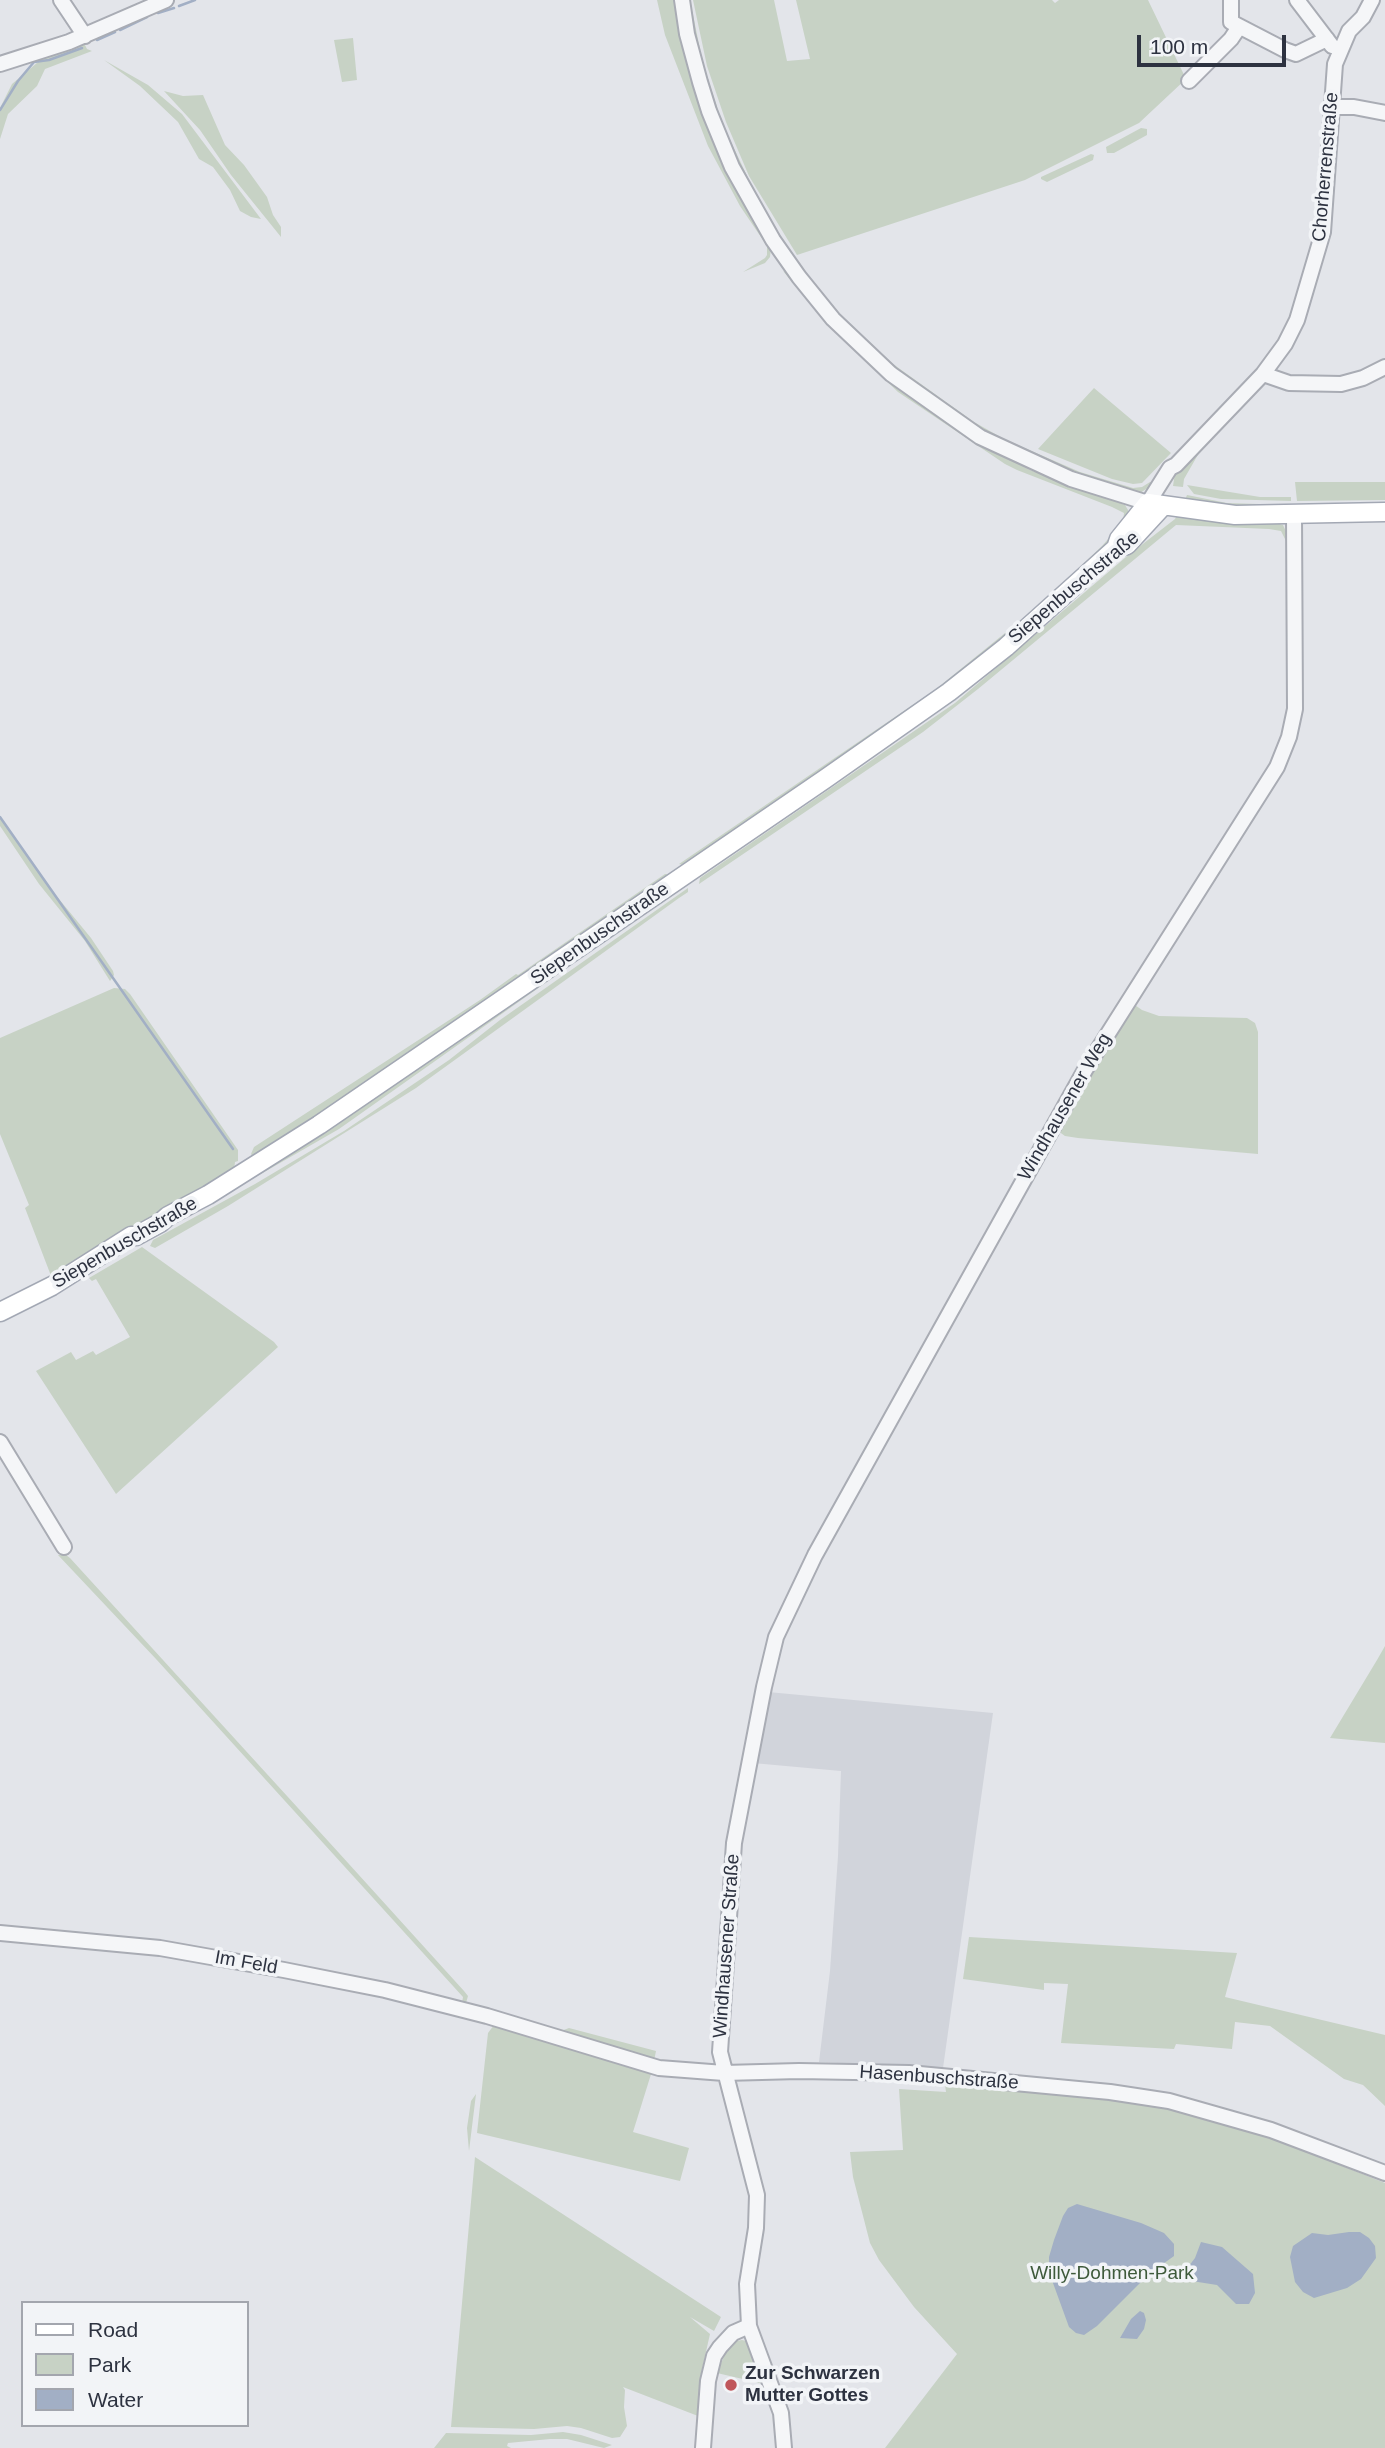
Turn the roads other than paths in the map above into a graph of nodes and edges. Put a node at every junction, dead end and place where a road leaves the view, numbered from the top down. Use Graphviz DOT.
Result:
graph roads {
  1 [pos="61,0"];
  2 [pos="166,0"];
  3 [pos="682,0"];
  4 [pos="1231,0"];
  5 [pos="1297,0"];
  6 [pos="1372,0"];
  7 [pos="1239,27"];
  8 [pos="85,36"];
  9 [pos="1327,39"];
  10 [pos="1339,52"];
  11 [pos="0,64"];
  12 [pos="1189,81"];
  13 [pos="1332,107"];
  14 [pos="1385,113"];
  15 [pos="1385,367"];
  16 [pos="1263,374"];
  17 [pos="1156,504"];
  18 [pos="1385,512"];
  19 [pos="1294,516"];
  20 [pos="0,1312"];
  21 [pos="0,1442"];
  22 [pos="64,1547"];
  23 [pos="764,1687"];
  24 [pos="0,1933"];
  25 [pos="487,2016"];
  26 [pos="724,2073"];
  27 [pos="1385,2173"];
  28 [pos="749,2326"];
  29 [pos="703,2448"];
  30 [pos="785,2448"];
  1 -- 8 [label="street"];
  2 -- 8 [label="street"];
  3 -- 17 [label="street"];
  4 -- 7 [label="street"];
  5 -- 9 [label="street"];
  6 -- 10 [label="street, Chorherrenstraße"];
  7 -- 9 [label="street"];
  7 -- 12 [label="street"];
  8 -- 11 [label="street"];
  9 -- 10 [label="street"];
  10 -- 13 [label="street, Chorherrenstraße"];
  13 -- 14 [label="street"];
  13 -- 16 [label="street, Chorherrenstraße"];
  15 -- 16 [label="street"];
  16 -- 17 [label="street, Chorherrenstraße"];
  17 -- 19 [label="main road"];
  17 -- 20 [label="main road, Siepenbuschstraße"];
  18 -- 19 [label="main road"];
  19 -- 23 [label="street, Windhausener Weg"];
  21 -- 22 [label="street"];
  23 -- 26 [label="street, Windhausener Straße"];
  24 -- 25 [label="street, Im Feld"];
  25 -- 26 [label="street, Hasenbuschstraße"];
  26 -- 27 [label="street, Hasenbuschstraße"];
  26 -- 28 [label="street, Windhausener Straße"];
  28 -- 29 [label="street"];
  28 -- 30 [label="street, Windhausener Straße"];
}
